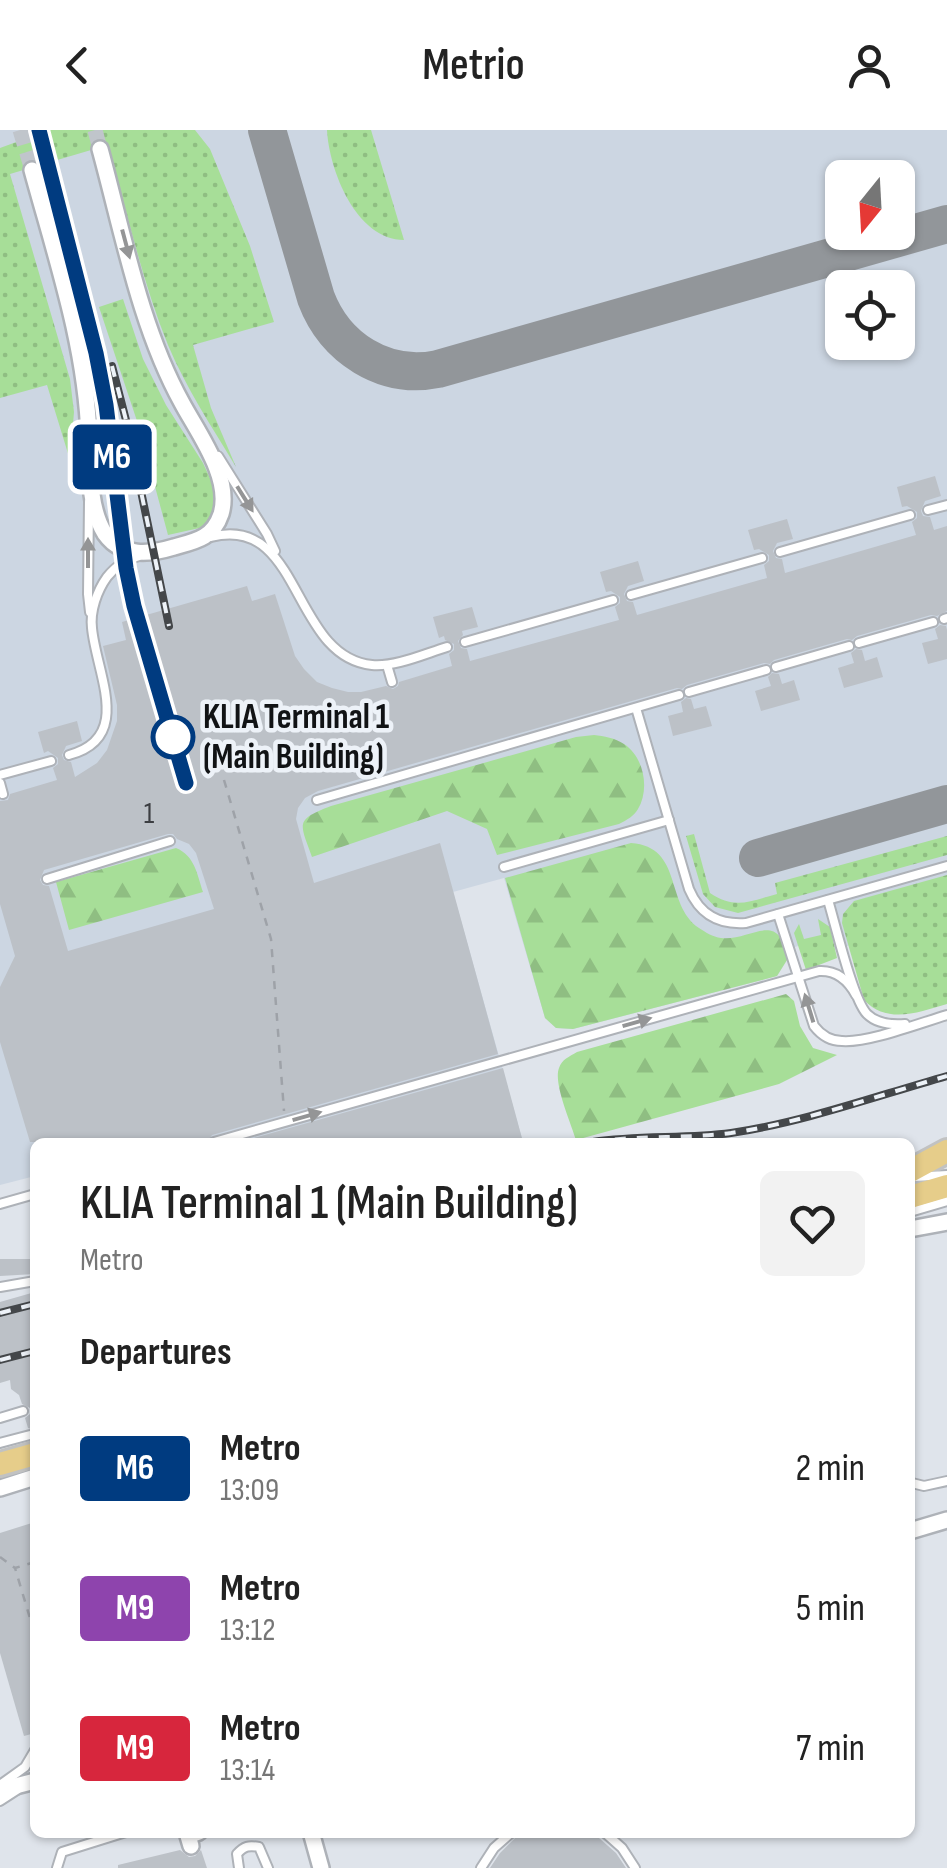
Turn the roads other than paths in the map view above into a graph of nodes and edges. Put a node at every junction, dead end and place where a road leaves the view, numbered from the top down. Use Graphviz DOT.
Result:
graph roads {
  1 [pos="100,150"];
  2 [pos="32,170"];
  3 [pos="202,437"];
  4 [pos="90,480"];
  5 [pos="947,504"];
  6 [pos="928,510"];
  7 [pos="910,515"];
  8 [pos="202,540"];
  9 [pos="780,552"];
  10 [pos="148,554"];
  11 [pos="762,558"];
  12 [pos="281,564"];
  13 [pos="631,595"];
  14 [pos="613,600"];
  15 [pos="933,622"];
  16 [pos="92,627"];
  17 [pos="465,642"];
  18 [pos="860,643"];
  19 [pos="848,646"];
  20 [pos="447,647"];
  21 [pos="387,665"];
  22 [pos="776,667"];
  23 [pos="766,670"];
  24 [pos="392,682"];
  25 [pos="636,708"];
  26 [pos="69,756"];
  27 [pos="51,760"];
  28 [pos="0,775"];
  29 [pos="0,784"];
  30 [pos="3,794"];
  31 [pos="318,800"];
  32 [pos="669,820"];
  33 [pos="170,841"];
  34 [pos="504,866"];
  35 [pos="947,866"];
  36 [pos="47,879"];
  37 [pos="828,900"];
  38 [pos="778,914"];
  39 [pos="799,977"];
  40 [pos="856,996"];
  41 [pos="947,1015"];
  42 [pos="920,1023"];
  43 [pos="228,1138"];
  44 [pos="947,1149"];
  45 [pos="915,1158"];
  46 [pos="915,1171"];
  47 [pos="915,1174"];
  48 [pos="947,1175"];
  49 [pos="947,1186"];
  50 [pos="30,1195"];
  51 [pos="915,1196"];
  52 [pos="947,1201"];
  53 [pos="0,1204"];
  54 [pos="915,1211"];
  55 [pos="947,1222"];
  56 [pos="915,1228"];
  57 [pos="30,1282"];
  58 [pos="0,1287"];
  59 [pos="23,1411"];
  60 [pos="0,1418"];
  61 [pos="0,1442"];
  62 [pos="30,1453"];
  63 [pos="30,1454"];
  64 [pos="0,1455"];
  65 [pos="30,1455"];
  66 [pos="30,1458"];
  67 [pos="0,1466"];
  68 [pos="947,1481"];
  69 [pos="915,1483"];
  70 [pos="8,1485"];
  71 [pos="0,1499"];
  72 [pos="947,1520"];
  73 [pos="915,1530"];
  74 [pos="30,1758"];
  75 [pos="30,1781"];
  76 [pos="30,1782"];
  77 [pos="0,1788"];
  78 [pos="0,1801"];
  79 [pos="107,1838"];
  80 [pos="247,1838"];
  81 [pos="313,1838"];
  82 [pos="505,1838"];
  83 [pos="611,1838"];
  84 [pos="250,1845"];
  85 [pos="58,1868"];
  86 [pos="238,1868"];
  87 [pos="268,1868"];
  88 [pos="321,1868"];
  89 [pos="481,1868"];
  90 [pos="635,1868"];
  1 -- 3 [label="street, one-way"];
  2 -- 4 [label="street"];
  3 -- 8 [label="street"];
  3 -- 12 [label="lane, one-way"];
  4 -- 10 [label="street"];
  16 -- 4 [label="lane, one-way"];
  5 -- 6 [label="lane"];
  7 -- 9 [label="lane"];
  8 -- 10 [label="street"];
  8 -- 12 [label="lane"];
  10 -- 16 [label="lane"];
  11 -- 13 [label="lane"];
  12 -- 21 [label="lane"];
  14 -- 17 [label="lane"];
  15 -- 18 [label="lane"];
  16 -- 26 [label="lane"];
  19 -- 22 [label="lane"];
  20 -- 21 [label="lane"];
  21 -- 24 [label="lane"];
  23 -- 25 [label="lane"];
  25 -- 31 [label="lane"];
  25 -- 32 [label="lane"];
  27 -- 28 [label="lane"];
  29 -- 30 [label="lane"];
  32 -- 34 [label="lane"];
  32 -- 38 [label="lane"];
  33 -- 36 [label="lane"];
  35 -- 37 [label="lane"];
  37 -- 38 [label="lane"];
  37 -- 40 [label="lane"];
  38 -- 39 [label="lane"];
  39 -- 40 [label="lane"];
  42 -- 39 [label="lane, one-way"];
  43 -- 39 [label="lane, one-way"];
  40 -- 42 [label="lane"];
  41 -- 42 [label="lane"];
  44 -- 45 [label="lane"];
  44 -- 46 [label="main road"];
  47 -- 48 [label="lane"];
  49 -- 51 [label="main road"];
  50 -- 53 [label="lane"];
  52 -- 54 [label="lane"];
  55 -- 56 [label="street"];
  57 -- 58 [label="lane"];
  59 -- 60 [label="lane"];
  61 -- 62 [label="lane"];
  63 -- 64 [label="main road"];
  65 -- 67 [label="main road"];
  66 -- 70 [label="street"];
  68 -- 69 [label="lane"];
  70 -- 71 [label="lane"];
  72 -- 73 [label="street"];
  74 -- 77 [label="lane"];
  75 -- 77 [label="street"];
  76 -- 78 [label="lane"];
  79 -- 85 [label="lane"];
  80 -- 84 [label="lane"];
  81 -- 88 [label="street"];
  82 -- 89 [label="lane"];
  83 -- 90 [label="lane"];
  84 -- 86 [label="lane"];
  84 -- 87 [label="lane"];
}
